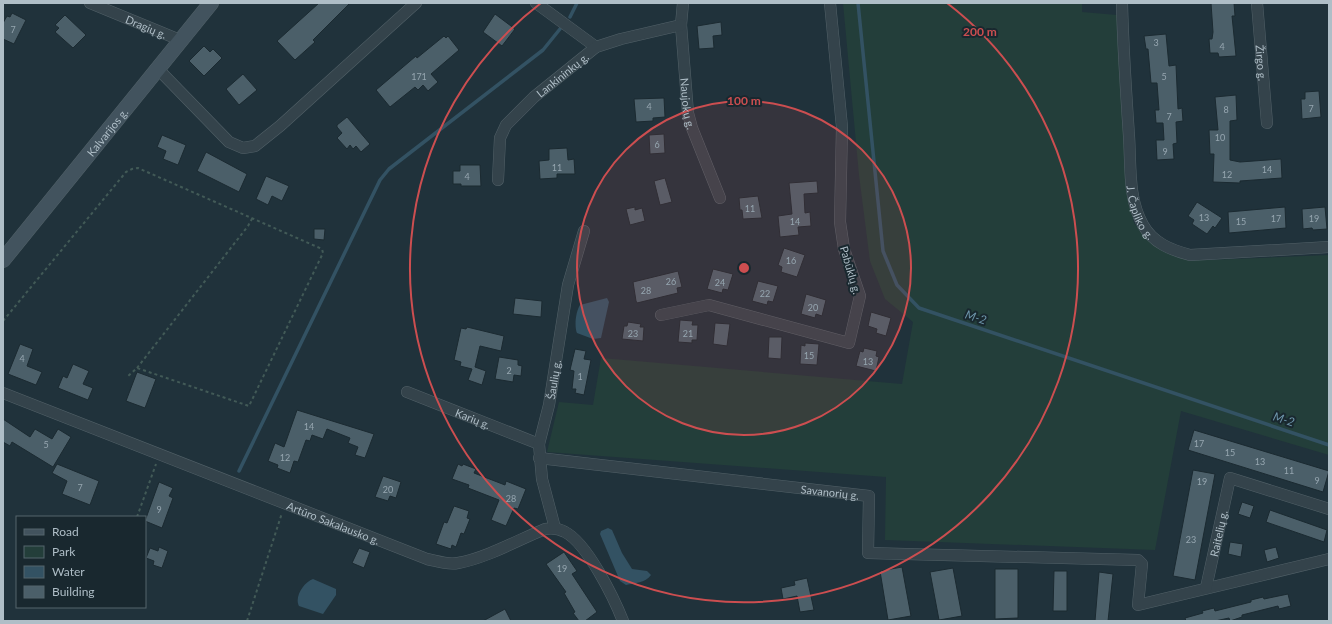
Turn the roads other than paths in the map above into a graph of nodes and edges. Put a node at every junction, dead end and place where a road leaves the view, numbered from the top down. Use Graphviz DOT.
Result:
graph roads {
  1 [pos="90,3"];
  2 [pos="211,3"];
  3 [pos="416,3"];
  4 [pos="536,3"];
  5 [pos="683,3"];
  6 [pos="830,3"];
  7 [pos="1122,3"];
  8 [pos="1257,3"];
  9 [pos="681,25"];
  10 [pos="180,40"];
  11 [pos="596,47"];
  12 [pos="158,69"];
  13 [pos="1267,123"];
  14 [pos="498,180"];
  15 [pos="720,198"];
  16 [pos="584,231"];
  17 [pos="1329,247"];
  18 [pos="3,260"];
  19 [pos="661,315"];
  20 [pos="407,392"];
  21 [pos="3,393"];
  22 [pos="540,444"];
  23 [pos="539,458"];
  24 [pos="1329,508"];
  25 [pos="556,528"];
  26 [pos="1329,559"];
  27 [pos="1206,588"];
  28 [pos="623,621"];
  1 -- 10 [label="street, Dragių g."];
  2 -- 10 [label="main road, Kalvarijos g."];
  3 -- 12 [label="street"];
  4 -- 11 [label="street"];
  5 -- 9 [label="street, Naujokų g."];
  6 -- 19 [label="street, Pabūklų g."];
  7 -- 17 [label="street, J. Čapliko g."];
  8 -- 13 [label="street, Žirgo g."];
  9 -- 11 [label="street, Lankininkų g."];
  9 -- 15 [label="street, Naujokų g."];
  10 -- 12 [label="main road, Kalvarijos g."];
  11 -- 14 [label="street, Lankininkų g."];
  12 -- 18 [label="main road, Kalvarijos g."];
  16 -- 22 [label="street, Šaulių g."];
  20 -- 22 [label="street, Karių g."];
  21 -- 25 [label="street, Artūro Sakalausko g."];
  22 -- 23 [label="street, Šaulių g."];
  23 -- 25 [label="street, Šaulių g."];
  23 -- 27 [label="street, Savanorių g."];
  24 -- 27 [label="street, Raitelių g."];
  25 -- 28 [label="street"];
  26 -- 27 [label="street"];
}
